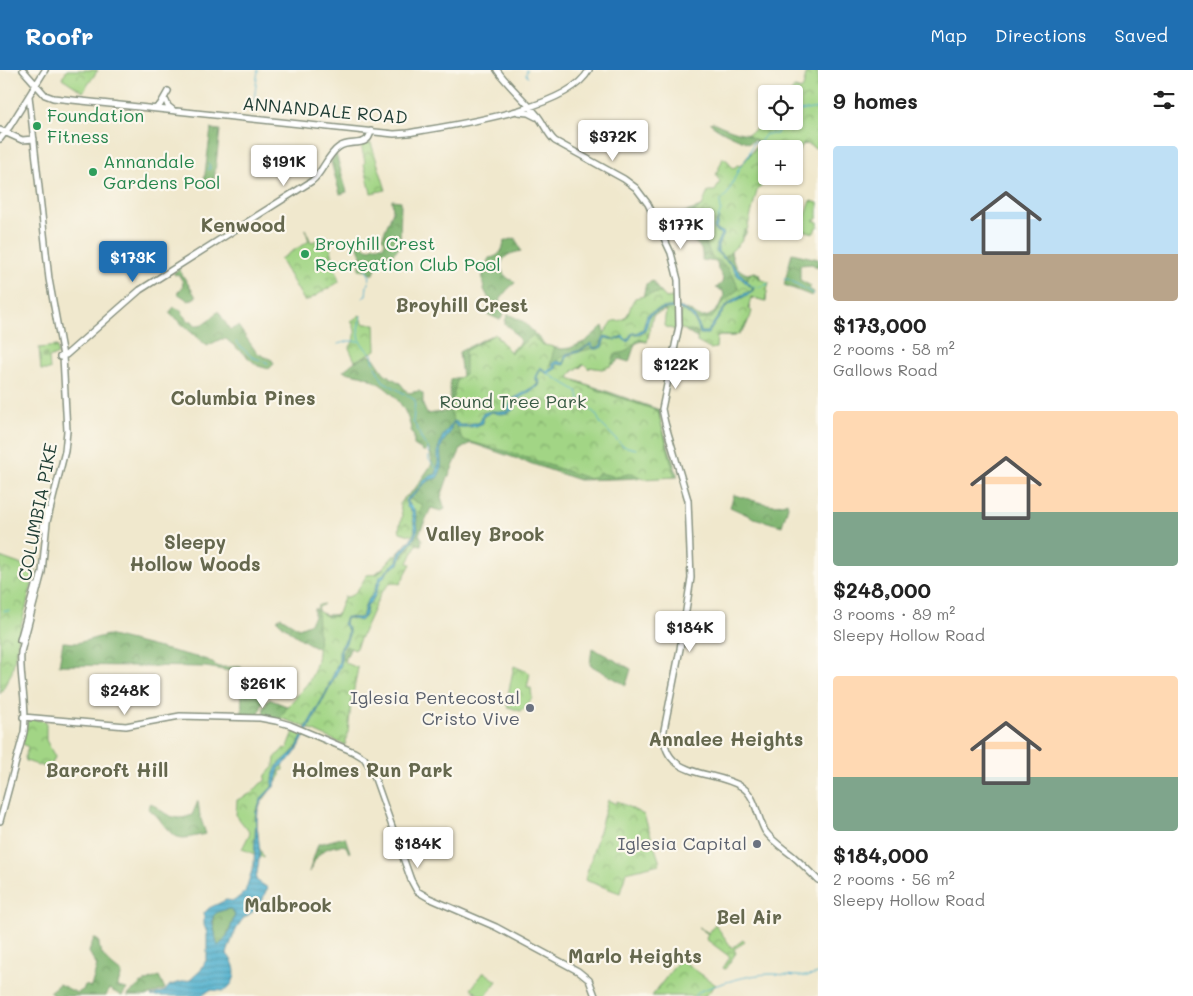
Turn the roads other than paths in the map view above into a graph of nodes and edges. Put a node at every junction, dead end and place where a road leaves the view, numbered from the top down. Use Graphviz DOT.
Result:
graph roads {
  1 [pos="23,70"];
  2 [pos="44,70"];
  3 [pos="497,70"];
  4 [pos="589,70"];
  5 [pos="35,84"];
  6 [pos="168,90"];
  7 [pos="29,96"];
  8 [pos="166,101"];
  9 [pos="528,106"];
  10 [pos="151,108"];
  11 [pos="173,110"];
  12 [pos="512,112"];
  13 [pos="540,120"];
  14 [pos="2,131"];
  15 [pos="371,131"];
  16 [pos="0,139"];
  17 [pos="34,139"];
  18 [pos="22,140"];
  19 [pos="34,147"];
  20 [pos="56,324"];
  21 [pos="62,348"];
  22 [pos="73,349"];
  23 [pos="62,356"];
  24 [pos="32,598"];
  25 [pos="24,606"];
  26 [pos="24,717"];
  27 [pos="0,808"];
  28 [pos="0,820"];
  29 [pos="818,880"];
  30 [pos="594,996"];
  1 -- 5 [label="main road, ANNANDALE ROAD"];
  2 -- 5 [label="main road"];
  3 -- 9 [label="main road"];
  4 -- 9 [label="main road, ANNANDALE ROAD"];
  5 -- 7 [label="main road"];
  5 -- 10 [label="main road, ANNANDALE ROAD"];
  5 -- 14 [label="main road"];
  6 -- 10 [label="main road"];
  7 -- 14 [label="main road"];
  7 -- 17 [label="main road, COLUMBIA PIKE"];
  8 -- 11 [label="main road"];
  9 -- 12 [label="main road, ANNANDALE ROAD"];
  9 -- 13 [label="main road"];
  10 -- 11 [label="main road, ANNANDALE ROAD"];
  11 -- 15 [label="main road, ANNANDALE ROAD"];
  12 -- 13 [label="main road"];
  12 -- 15 [label="main road, ANNANDALE ROAD"];
  13 -- 29 [label="main road"];
  14 -- 16 [label="main road"];
  14 -- 18 [label="main road"];
  15 -- 22 [label="main road"];
  17 -- 18 [label="main road"];
  17 -- 19 [label="main road, COLUMBIA PIKE"];
  18 -- 19 [label="main road"];
  19 -- 20 [label="main road, COLUMBIA PIKE"];
  20 -- 21 [label="main road, COLUMBIA PIKE"];
  20 -- 23 [label="main road, COLUMBIA PIKE"];
  21 -- 22 [label="main road"];
  21 -- 23 [label="main road, COLUMBIA PIKE"];
  22 -- 23 [label="main road"];
  23 -- 24 [label="main road, COLUMBIA PIKE"];
  23 -- 26 [label="main road, COLUMBIA PIKE"];
  24 -- 25 [label="main road"];
  24 -- 26 [label="main road, COLUMBIA PIKE"];
  26 -- 27 [label="main road, COLUMBIA PIKE"];
  26 -- 28 [label="main road, COLUMBIA PIKE"];
  26 -- 30 [label="main road"];
}
